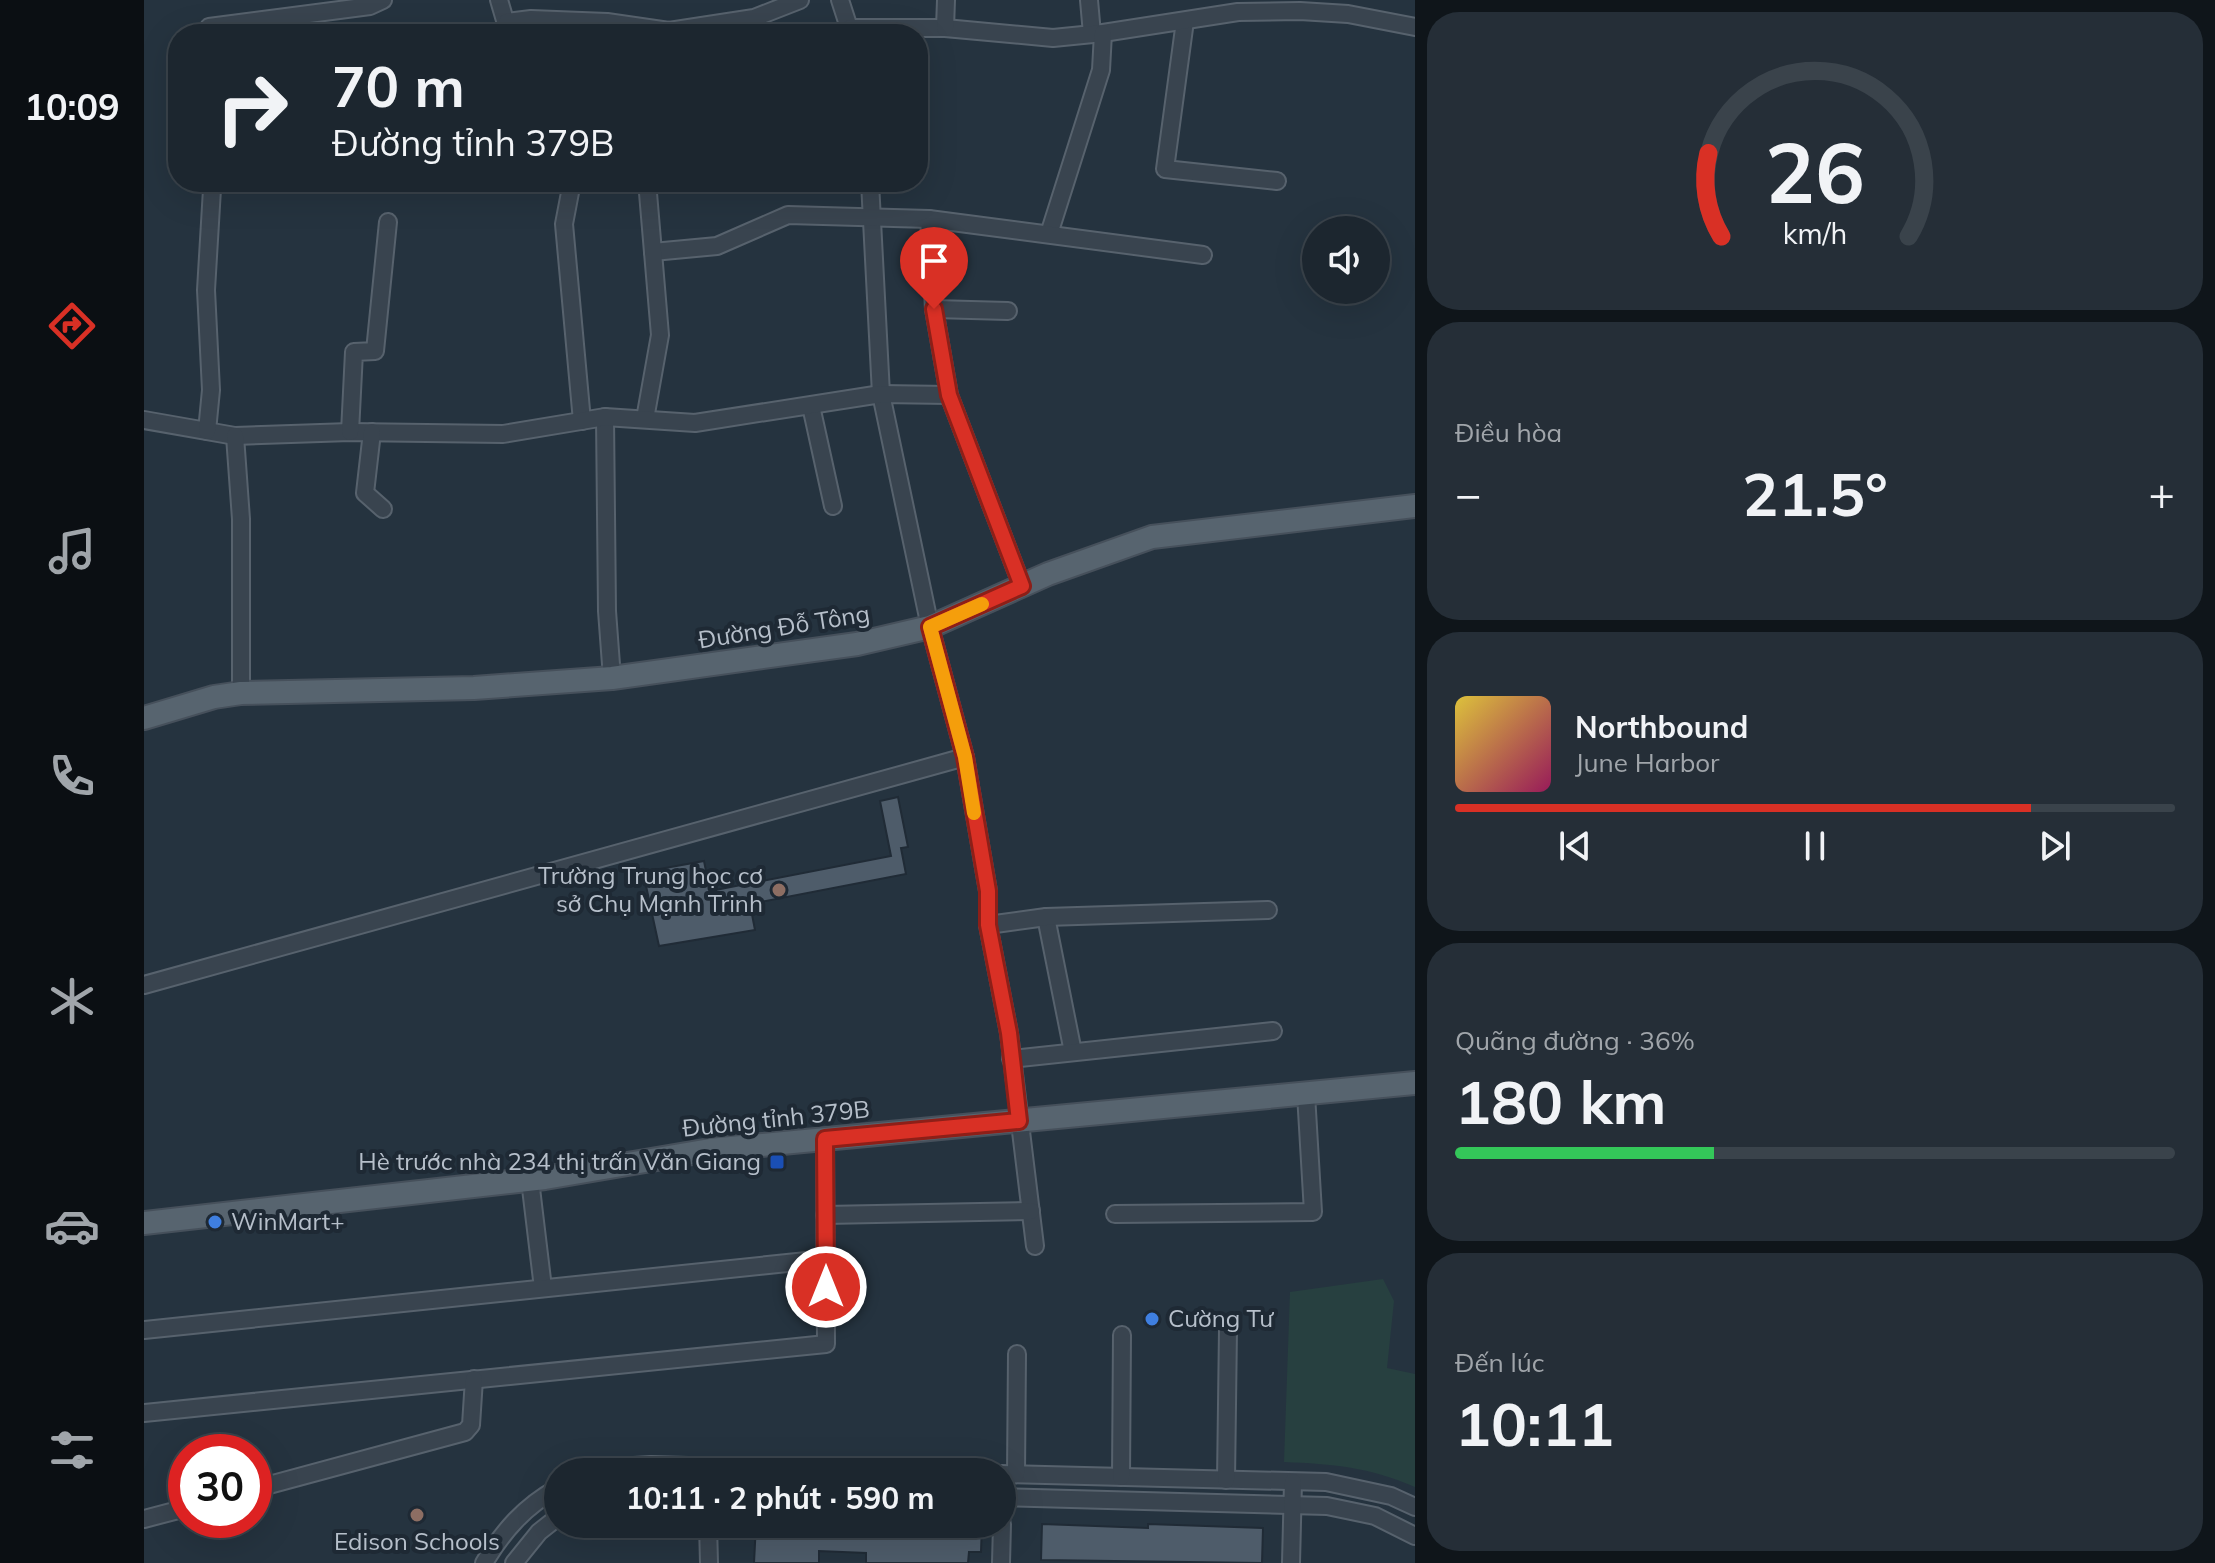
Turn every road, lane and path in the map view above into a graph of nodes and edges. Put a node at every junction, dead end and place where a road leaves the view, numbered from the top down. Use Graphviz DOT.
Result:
graph roads {
  1 [pos="383,0"];
  2 [pos="499,0"];
  3 [pos="800,0"];
  4 [pos="840,0"];
  5 [pos="946,0"];
  6 [pos="1089,0"];
  7 [pos="1185,21"];
  8 [pos="232,24"];
  9 [pos="507,24"];
  10 [pos="518,24"];
  11 [pos="621,24"];
  12 [pos="715,24"];
  13 [pos="849,24"];
  14 [pos="1415,27"];
  15 [pos="945,28"];
  16 [pos="928,29"];
  17 [pos="1098,34"];
  18 [pos="1277,181"];
  19 [pos="212,192"];
  20 [pos="570,192"];
  21 [pos="871,192"];
  22 [pos="648,193"];
  23 [pos="873,218"];
  24 [pos="929,219"];
  25 [pos="388,222"];
  26 [pos="1049,234"];
  27 [pos="653,252"];
  28 [pos="1203,255"];
  29 [pos="934,309"];
  30 [pos="1008,311"];
  31 [pos="881,394"];
  32 [pos="949,395"];
  33 [pos="811,406"];
  34 [pos="605,417"];
  35 [pos="645,419"];
  36 [pos="144,420"];
  37 [pos="582,421"];
  38 [pos="207,431"];
  39 [pos="350,432"];
  40 [pos="372,432"];
  41 [pos="235,436"];
  42 [pos="833,506"];
  43 [pos="1415,506"];
  44 [pos="383,509"];
  45 [pos="1022,586"];
  46 [pos="930,627"];
  47 [pos="612,678"];
  48 [pos="241,693"];
  49 [pos="144,718"];
  50 [pos="965,757"];
  51 [pos="1268,910"];
  52 [pos="1046,917"];
  53 [pos="988,925"];
  54 [pos="144,985"];
  55 [pos="1273,1031"];
  56 [pos="1073,1052"];
  57 [pos="1011,1059"];
  58 [pos="1415,1083"];
  59 [pos="1306,1094"];
  60 [pos="1019,1121"];
  61 [pos="825,1139"];
  62 [pos="530,1180"];
  63 [pos="1031,1211"];
  64 [pos="1115,1214"];
  65 [pos="825,1215"];
  66 [pos="144,1223"];
  67 [pos="1035,1246"];
  68 [pos="826,1259"];
  69 [pos="543,1288"];
  70 [pos="1228,1329"];
  71 [pos="144,1330"];
  72 [pos="1122,1335"];
  73 [pos="1017,1354"];
  74 [pos="474,1379"];
  75 [pos="144,1413"];
  76 [pos="1010,1458"];
  77 [pos="1016,1474"];
  78 [pos="1121,1477"];
  79 [pos="1226,1480"];
  80 [pos="1293,1482"];
  81 [pos="272,1484"];
  82 [pos="544,1497"];
  83 [pos="1016,1497"];
  84 [pos="1292,1505"];
  85 [pos="1415,1507"];
  86 [pos="168,1513"];
  87 [pos="144,1519"];
  88 [pos="544,1528"];
  89 [pos="1415,1536"];
  90 [pos="708,1538"];
  91 [pos="1002,1538"];
  92 [pos="484,1563"];
  93 [pos="514,1563"];
  94 [pos="709,1563"];
  95 [pos="1001,1563"];
  96 [pos="1291,1563"];
  1 -- 8 [label="street"];
  2 -- 9 [label="street"];
  3 -- 12 [label="street"];
  4 -- 13 [label="street"];
  5 -- 15 [label="street"];
  6 -- 17 [label="street"];
  7 -- 14 [label="street"];
  7 -- 17 [label="street"];
  7 -- 18 [label="street"];
  10 -- 11 [label="street"];
  15 -- 16 [label="street"];
  15 -- 17 [label="street"];
  17 -- 26 [label="street"];
  19 -- 38 [label="street"];
  20 -- 37 [label="street"];
  21 -- 23 [label="street"];
  22 -- 27 [label="street"];
  23 -- 24 [label="street"];
  23 -- 27 [label="street"];
  23 -- 31 [label="street"];
  24 -- 26 [label="street"];
  24 -- 29 [label="street"];
  25 -- 39 [label="street"];
  26 -- 28 [label="street"];
  27 -- 35 [label="street"];
  29 -- 30 [label="street"];
  29 -- 32 [label="street"];
  31 -- 32 [label="street"];
  31 -- 33 [label="street"];
  31 -- 46 [label="street"];
  32 -- 45 [label="street"];
  33 -- 35 [label="street"];
  33 -- 42 [label="street"];
  34 -- 35 [label="street"];
  34 -- 37 [label="street"];
  34 -- 47 [label="street"];
  36 -- 38 [label="street"];
  37 -- 40 [label="street"];
  38 -- 41 [label="street"];
  39 -- 40 [label="street"];
  39 -- 41 [label="street"];
  40 -- 44 [label="street"];
  41 -- 48 [label="street"];
  43 -- 45 [label="main road, Đường Đỗ Tông"];
  45 -- 46 [label="main road, Đường Đỗ Tông"];
  46 -- 47 [label="main road, Đường Đỗ Tông"];
  46 -- 50 [label="street"];
  47 -- 48 [label="main road, Đường Đỗ Tông"];
  48 -- 49 [label="main road, Đường Đỗ Tông"];
  50 -- 53 [label="street"];
  50 -- 54 [label="street"];
  51 -- 52 [label="street"];
  52 -- 53 [label="street"];
  52 -- 56 [label="street"];
  53 -- 57 [label="street"];
  55 -- 56 [label="street"];
  56 -- 57 [label="street"];
  57 -- 60 [label="street"];
  58 -- 59 [label="main road, Đường tỉnh 379B"];
  59 -- 60 [label="main road, Đường tỉnh 379B"];
  59 -- 64 [label="street"];
  60 -- 61 [label="main road, Đường tỉnh 379B"];
  60 -- 63 [label="street"];
  61 -- 62 [label="main road, Đường tỉnh 379B"];
  61 -- 65 [label="street"];
  62 -- 66 [label="main road, Đường tỉnh 379B"];
  62 -- 69 [label="street"];
  63 -- 65 [label="street"];
  63 -- 67 [label="street"];
  65 -- 68 [label="street"];
  68 -- 69 [label="street"];
  68 -- 74 [label="street"];
  69 -- 71 [label="street"];
  70 -- 79 [label="street"];
  72 -- 78 [label="street"];
  73 -- 76 [label="street"];
  74 -- 75 [label="street"];
  74 -- 81 [label="street"];
  77 -- 78 [label="street"];
  78 -- 79 [label="street"];
  79 -- 80 [label="street"];
  80 -- 84 [label="street"];
  80 -- 85 [label="street"];
  82 -- 92 [label="street"];
  83 -- 84 [label="street"];
  84 -- 89 [label="street"];
  84 -- 96 [label="street"];
  86 -- 87 [label="street"];
  88 -- 93 [label="street"];
  90 -- 94 [label="street"];
  91 -- 95 [label="street"];
}
